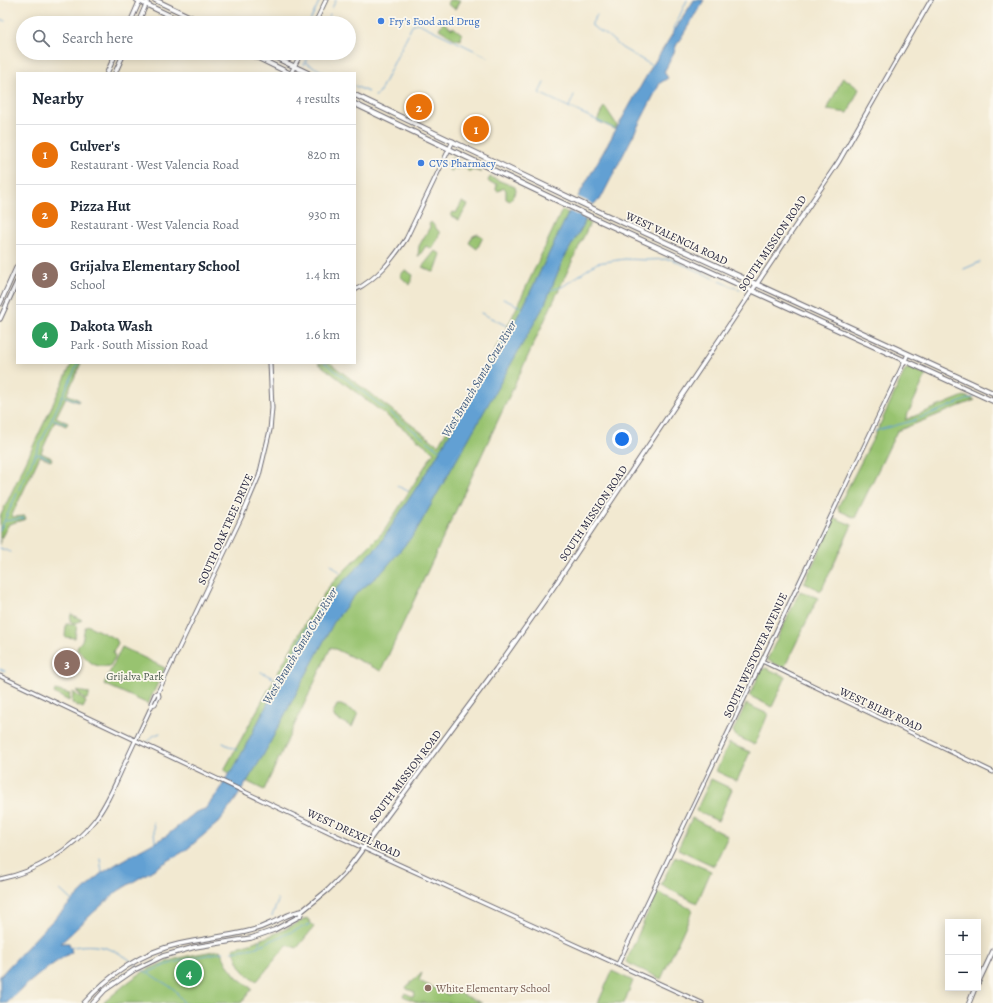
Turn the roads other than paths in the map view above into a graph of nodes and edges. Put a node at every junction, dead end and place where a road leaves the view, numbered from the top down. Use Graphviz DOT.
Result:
graph roads {
  1 [pos="139,0"];
  2 [pos="156,0"];
  3 [pos="326,0"];
  4 [pos="931,0"];
  5 [pos="147,2"];
  6 [pos="133,16"];
  7 [pos="141,16"];
  8 [pos="172,16"];
  9 [pos="189,16"];
  10 [pos="318,16"];
  11 [pos="113,60"];
  12 [pos="121,60"];
  13 [pos="263,60"];
  14 [pos="280,60"];
  15 [pos="298,60"];
  16 [pos="294,67"];
  17 [pos="107,72"];
  18 [pos="115,72"];
  19 [pos="288,72"];
  20 [pos="291,72"];
  21 [pos="306,72"];
  22 [pos="356,95"];
  23 [pos="366,100"];
  24 [pos="356,105"];
  25 [pos="362,108"];
  26 [pos="453,141"];
  27 [pos="449,149"];
  28 [pos="16,268"];
  29 [pos="16,284"];
  30 [pos="756,284"];
  31 [pos="356,289"];
  32 [pos="752,290"];
  33 [pos="0,304"];
  34 [pos="0,319"];
  35 [pos="908,354"];
  36 [pos="905,360"];
  37 [pos="270,364"];
  38 [pos="993,393"];
  39 [pos="993,401"];
  40 [pos="762,662"];
  41 [pos="0,676"];
  42 [pos="136,740"];
  43 [pos="993,772"];
  44 [pos="362,848"];
  45 [pos="0,879"];
  46 [pos="302,911"];
  47 [pos="993,951"];
  48 [pos="618,964"];
  49 [pos="981,977"];
  50 [pos="974,991"];
  51 [pos="85,1003"];
  52 [pos="93,1003"];
  53 [pos="702,1003"];
  54 [pos="968,1003"];
  1 -- 5 [label="main road"];
  1 -- 6 [label="main road"];
  2 -- 9 [label="main road"];
  3 -- 10 [label="street"];
  4 -- 30 [label="main road, SOUTH MISSION ROAD"];
  5 -- 7 [label="main road"];
  5 -- 8 [label="main road"];
  11 -- 17 [label="main road"];
  12 -- 18 [label="main road"];
  13 -- 19 [label="main road"];
  14 -- 16 [label="main road"];
  15 -- 16 [label="street"];
  16 -- 20 [label="street"];
  16 -- 21 [label="main road"];
  22 -- 23 [label="main road, WEST VALENCIA ROAD"];
  23 -- 25 [label="main road"];
  23 -- 26 [label="main road, WEST VALENCIA ROAD"];
  24 -- 25 [label="main road, WEST VALENCIA ROAD"];
  25 -- 27 [label="main road, WEST VALENCIA ROAD"];
  26 -- 27 [label="street"];
  26 -- 30 [label="main road, WEST VALENCIA ROAD"];
  27 -- 31 [label="street"];
  27 -- 32 [label="main road, WEST VALENCIA ROAD"];
  28 -- 33 [label="main road"];
  29 -- 34 [label="main road"];
  30 -- 32 [label="main road, SOUTH MISSION ROAD"];
  30 -- 35 [label="main road, WEST VALENCIA ROAD"];
  32 -- 36 [label="main road, WEST VALENCIA ROAD"];
  32 -- 44 [label="main road, SOUTH MISSION ROAD"];
  35 -- 36 [label="street, SOUTH WESTOVER AVENUE"];
  35 -- 38 [label="main road, WEST VALENCIA ROAD"];
  36 -- 39 [label="main road, WEST VALENCIA ROAD"];
  36 -- 40 [label="street, SOUTH WESTOVER AVENUE"];
  37 -- 42 [label="street, SOUTH OAK TREE DRIVE"];
  40 -- 43 [label="street, WEST BILBY ROAD"];
  40 -- 48 [label="street, SOUTH WESTOVER AVENUE"];
  41 -- 42 [label="street, WEST DREXEL ROAD"];
  42 -- 44 [label="street, WEST DREXEL ROAD"];
  42 -- 45 [label="street, SOUTH OAK TREE DRIVE"];
  44 -- 46 [label="main road, SOUTH MISSION ROAD"];
  44 -- 48 [label="street, WEST DREXEL ROAD"];
  46 -- 51 [label="main road, SOUTH MISSION ROAD"];
  46 -- 52 [label="main road, SOUTH MISSION ROAD"];
  47 -- 49 [label="main road"];
  48 -- 53 [label="street, WEST DREXEL ROAD"];
  50 -- 54 [label="main road"];
}
